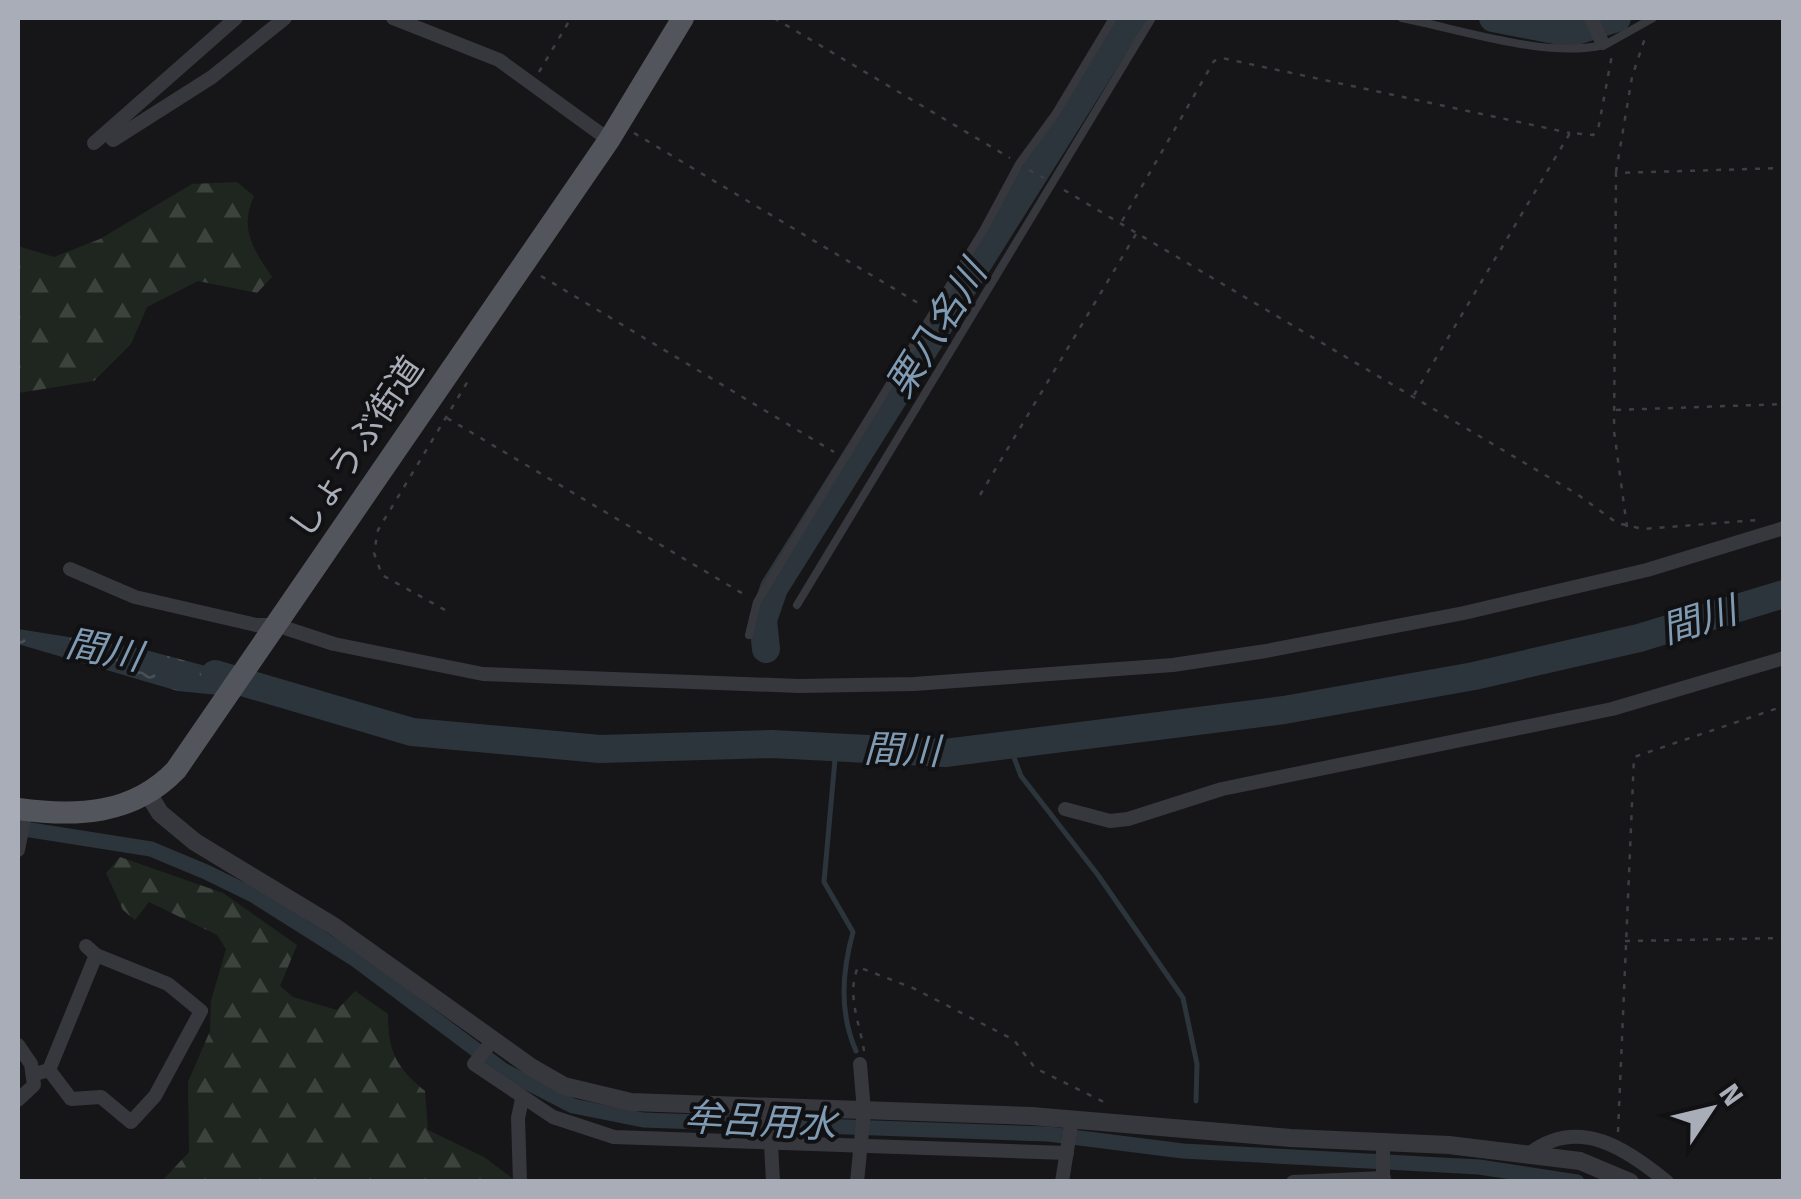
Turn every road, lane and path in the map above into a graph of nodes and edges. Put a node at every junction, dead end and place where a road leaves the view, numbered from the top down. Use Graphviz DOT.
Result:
graph roads {
  1 [pos="236,18"];
  2 [pos="285,18"];
  3 [pos="393,18"];
  4 [pos="572,18"];
  5 [pos="682,18"];
  6 [pos="774,18"];
  7 [pos="1113,18"];
  8 [pos="1152,18"];
  9 [pos="1402,18"];
  10 [pos="1591,18"];
  11 [pos="1653,18"];
  12 [pos="1639,28"];
  13 [pos="1605,44"];
  14 [pos="532,84"];
  15 [pos="615,132"];
  16 [pos="107,133"];
  17 [pos="1570,133"];
  18 [pos="94,142"];
  19 [pos="1021,165"];
  20 [pos="1784,168"];
  21 [pos="1616,173"];
  22 [pos="1052,183"];
  23 [pos="1122,223"];
  24 [pos="1137,232"];
  25 [pos="523,265"];
  26 [pos="934,313"];
  27 [pos="476,367"];
  28 [pos="1413,396"];
  29 [pos="1784,404"];
  30 [pos="1616,410"];
  31 [pos="446,417"];
  32 [pos="845,458"];
  33 [pos="980,495"];
  34 [pos="1764,520"];
  35 [pos="1627,526"];
  36 [pos="1784,528"];
  37 [pos="70,569"];
  38 [pos="757,602"];
  39 [pos="797,604"];
  40 [pos="446,610"];
  41 [pos="273,631"];
  42 [pos="750,635"];
  43 [pos="1784,658"];
  44 [pos="1784,706"];
  45 [pos="149,795"];
  46 [pos="22,809"];
  47 [pos="1065,810"];
  48 [pos="18,850"];
  49 [pos="1784,938"];
  50 [pos="1625,940"];
  51 [pos="490,1042"];
  52 [pos="18,1045"];
  53 [pos="860,1064"];
  54 [pos="42,1072"];
  55 [pos="522,1099"];
  56 [pos="18,1100"];
  57 [pos="769,1112"];
  58 [pos="864,1114"];
  59 [pos="1071,1123"];
  60 [pos="1121,1124"];
  61 [pos="770,1138"];
  62 [pos="863,1140"];
  63 [pos="1616,1143"];
  64 [pos="1385,1148"];
  65 [pos="1067,1150"];
  66 [pos="1530,1153"];
  67 [pos="1384,1177"];
  68 [pos="1784,1180"];
  69 [pos="520,1182"];
  70 [pos="773,1182"];
  71 [pos="857,1182"];
  72 [pos="1062,1182"];
  73 [pos="1294,1182"];
  74 [pos="1630,1182"];
  75 [pos="1667,1182"];
  76 [pos="1712,1182"];
  1 -- 16 [label="street"];
  2 -- 16 [label="street"];
  3 -- 14 [label="street"];
  4 -- 14 [label="path"];
  5 -- 15 [label="main road, しょうぶ街道"];
  6 -- 19 [label="path"];
  7 -- 19 [label="lane"];
  8 -- 22 [label="lane"];
  9 -- 13 [label="lane"];
  10 -- 13 [label="street"];
  11 -- 12 [label="lane"];
  12 -- 13 [label="lane"];
  12 -- 21 [label="path"];
  13 -- 17 [label="path"];
  14 -- 15 [label="street"];
  15 -- 25 [label="main road, しょうぶ街道"];
  15 -- 26 [label="path"];
  16 -- 18 [label="street"];
  17 -- 23 [label="path"];
  17 -- 28 [label="path"];
  19 -- 22 [label="path"];
  19 -- 26 [label="lane"];
  20 -- 21 [label="path"];
  21 -- 30 [label="path"];
  22 -- 23 [label="path"];
  22 -- 39 [label="lane"];
  23 -- 24 [label="path"];
  24 -- 28 [label="path"];
  24 -- 33 [label="path"];
  25 -- 32 [label="path"];
  25 -- 41 [label="main road, しょうぶ街道"];
  26 -- 32 [label="lane"];
  27 -- 31 [label="path"];
  28 -- 35 [label="path"];
  29 -- 30 [label="path"];
  30 -- 35 [label="path"];
  31 -- 38 [label="path"];
  31 -- 40 [label="path"];
  32 -- 38 [label="lane"];
  34 -- 35 [label="path"];
  36 -- 41 [label="street"];
  37 -- 41 [label="street"];
  38 -- 42 [label="lane"];
  41 -- 45 [label="main road, しょうぶ街道"];
  43 -- 47 [label="street"];
  44 -- 50 [label="path"];
  45 -- 46 [label="main road, しょうぶ街道"];
  45 -- 51 [label="street"];
  46 -- 48 [label="street"];
  49 -- 50 [label="path"];
  50 -- 63 [label="path"];
  51 -- 55 [label="street"];
  51 -- 57 [label="street"];
  52 -- 54 [label="street"];
  53 -- 58 [label="street"];
  53 -- 60 [label="path"];
  54 -- 54 [label="street"];
  54 -- 56 [label="street"];
  55 -- 61 [label="street"];
  55 -- 69 [label="street"];
  57 -- 58 [label="street"];
  57 -- 61 [label="street"];
  58 -- 59 [label="street"];
  58 -- 62 [label="street"];
  59 -- 60 [label="street"];
  59 -- 65 [label="street"];
  60 -- 64 [label="street"];
  61 -- 62 [label="street"];
  61 -- 70 [label="street"];
  62 -- 65 [label="street"];
  62 -- 71 [label="street"];
  63 -- 66 [label="street"];
  63 -- 75 [label="street"];
  64 -- 66 [label="street"];
  64 -- 67 [label="street"];
  65 -- 72 [label="street"];
  66 -- 74 [label="street"];
  67 -- 73 [label="street"];
  68 -- 76 [label="path"];
}
